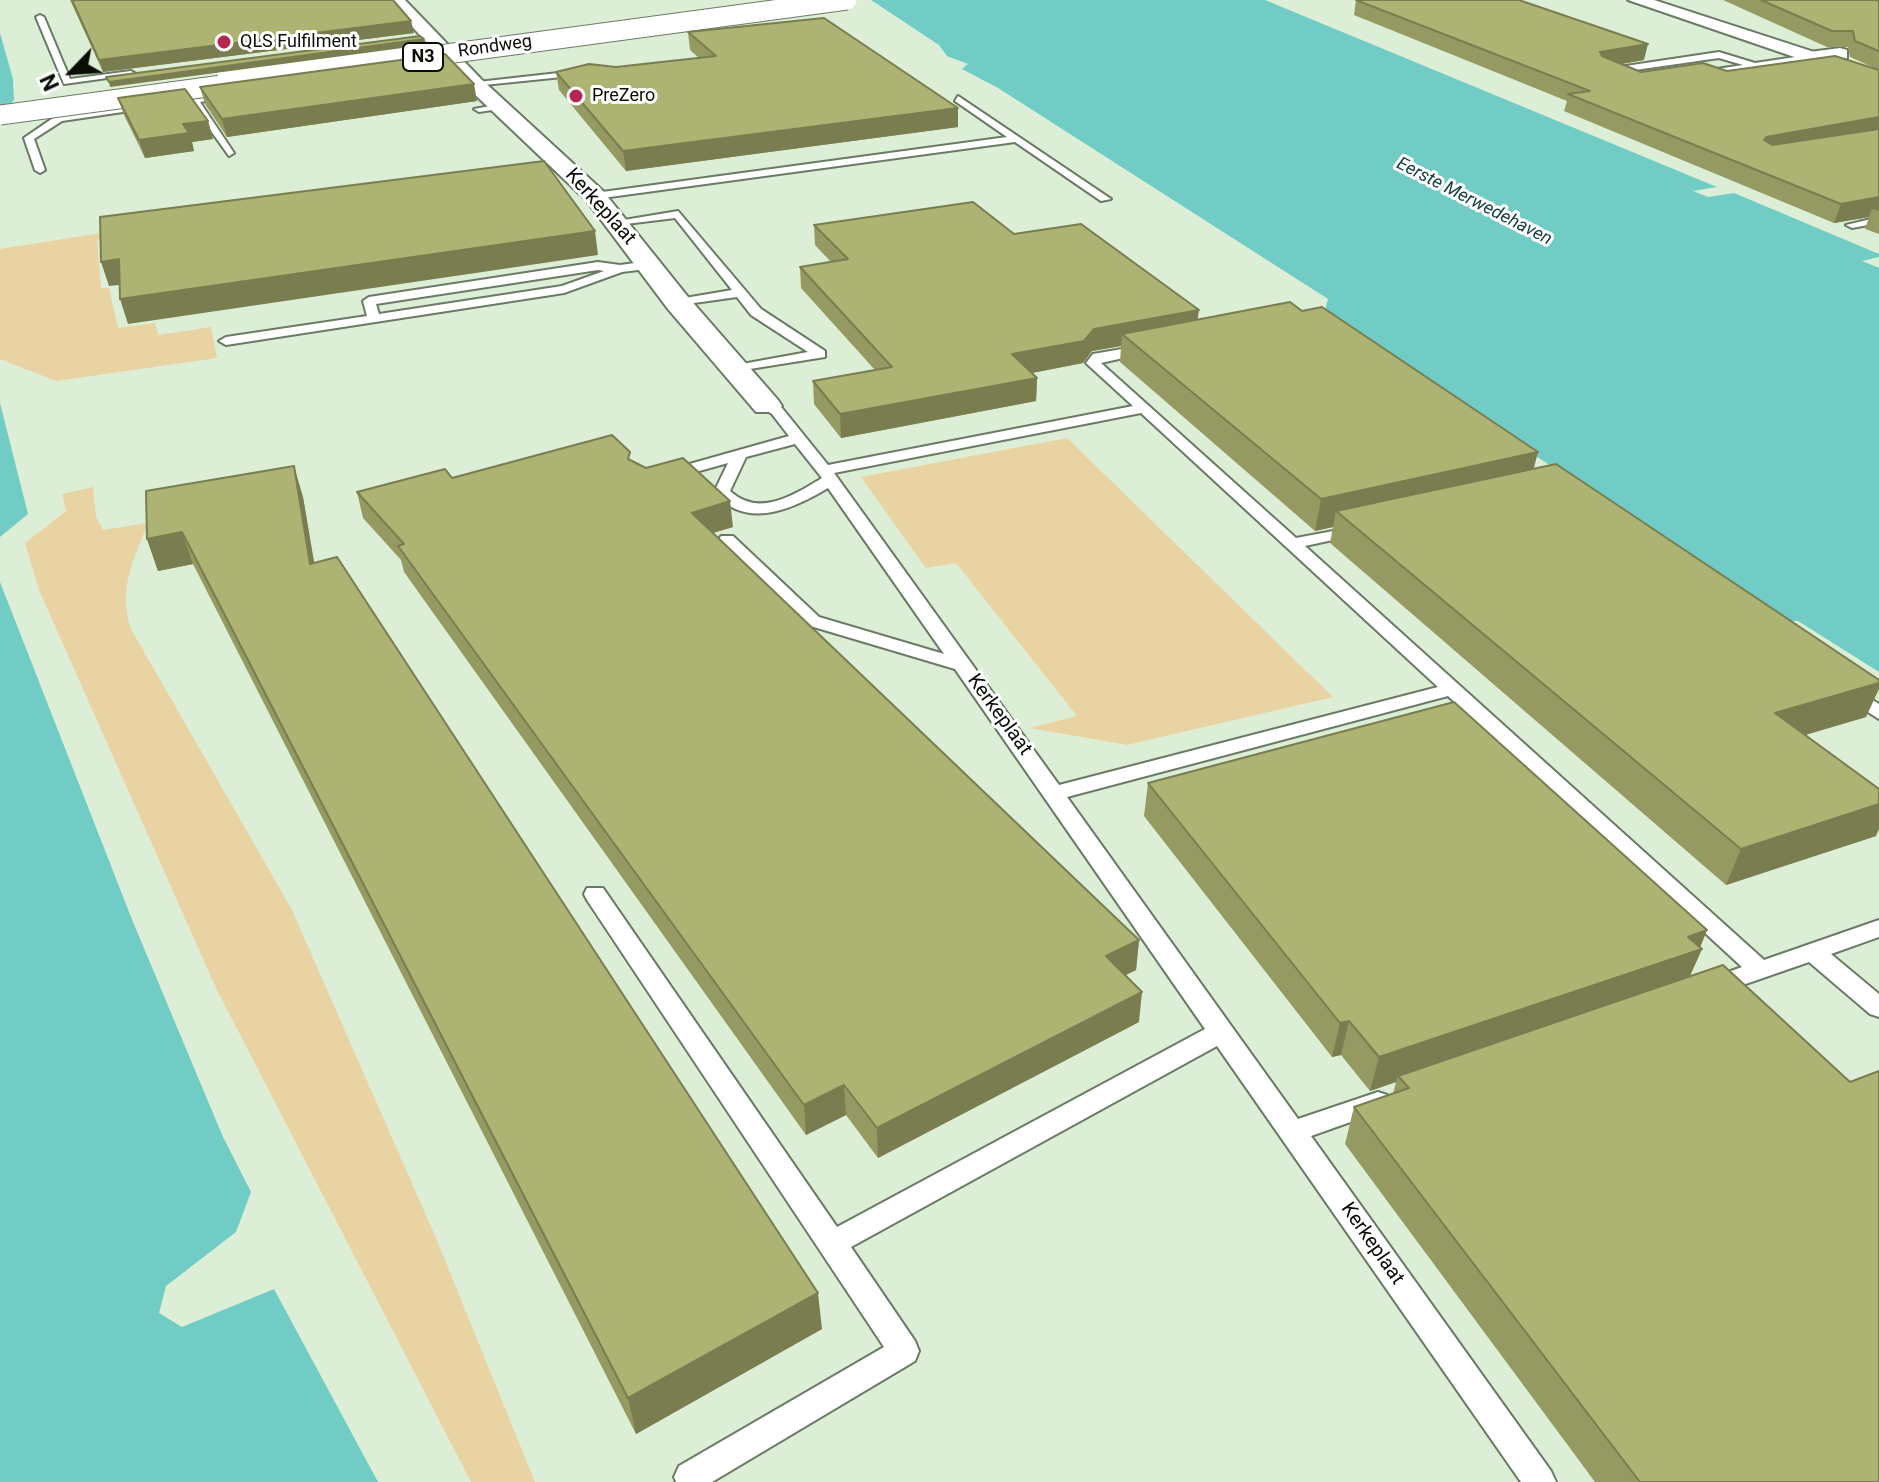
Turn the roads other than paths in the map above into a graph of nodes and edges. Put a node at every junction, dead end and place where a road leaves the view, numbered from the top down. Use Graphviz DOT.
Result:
graph roads {
  1 [pos="396,0"];
  2 [pos="804,0"];
  3 [pos="847,0"];
  4 [pos="1637,0"];
  5 [pos="1670,0"];
  6 [pos="40,17"];
  7 [pos="1840,54"];
  8 [pos="1808,58"];
  9 [pos="1755,66"];
  10 [pos="1879,67"];
  11 [pos="590,71"];
  12 [pos="145,72"];
  13 [pos="378,75"];
  14 [pos="461,75"];
  15 [pos="1682,77"];
  16 [pos="1627,79"];
  17 [pos="1879,80"];
  18 [pos="271,89"];
  19 [pos="958,99"];
  20 [pos="194,100"];
  21 [pos="0,108"];
  22 [pos="0,115"];
  23 [pos="1017,139"];
  24 [pos="229,153"];
  25 [pos="40,170"];
  26 [pos="595,196"];
  27 [pos="1105,199"];
  28 [pos="1879,220"];
  29 [pos="618,222"];
  30 [pos="1852,225"];
  31 [pos="650,265"];
  32 [pos="739,293"];
  33 [pos="678,303"];
  34 [pos="226,341"];
  35 [pos="1159,346"];
  36 [pos="736,369"];
  37 [pos="767,406"];
  38 [pos="1144,408"];
  39 [pos="798,438"];
  40 [pos="740,454"];
  41 [pos="827,474"];
  42 [pos="655,478"];
  43 [pos="1384,523"];
  44 [pos="727,540"];
  45 [pos="1292,544"];
  46 [pos="964,666"];
  47 [pos="1840,685"];
  48 [pos="1452,689"];
  49 [pos="1879,713"];
  50 [pos="1055,793"];
  51 [pos="595,894"];
  52 [pos="1879,928"];
  53 [pos="1812,951"];
  54 [pos="1760,970"];
  55 [pos="1684,996"];
  56 [pos="1879,1008"];
  57 [pos="1221,1032"];
  58 [pos="1397,1095"];
  59 [pos="1292,1132"];
  60 [pos="832,1243"];
  61 [pos="690,1477"];
  62 [pos="1540,1482"];
  1 -- 14 [label="street, Kerkeplaat"];
  2 -- 21 [label="main road, Rondweg / N3, bridge"];
  3 -- 22 [label="main road, Rondweg / N3, bridge"];
  4 -- 8 [label="main road"];
  5 -- 7 [label="main road"];
  6 -- 12 [label="lane"];
  7 -- 8 [label="street"];
  7 -- 10 [label="main road"];
  8 -- 9 [label="lane"];
  8 -- 17 [label="main road"];
  9 -- 15 [label="lane"];
  9 -- 16 [label="lane"];
  11 -- 14 [label="lane"];
  13 -- 14 [label="lane"];
  14 -- 26 [label="street, Kerkeplaat"];
  18 -- 20 [label="lane"];
  19 -- 23 [label="lane"];
  20 -- 24 [label="lane"];
  20 -- 25 [label="lane"];
  23 -- 26 [label="lane"];
  23 -- 27 [label="lane"];
  26 -- 29 [label="street, Kerkeplaat"];
  28 -- 30 [label="lane"];
  29 -- 31 [label="street, Kerkeplaat"];
  29 -- 32 [label="lane"];
  31 -- 33 [label="street, Kerkeplaat"];
  31 -- 34 [label="lane"];
  32 -- 33 [label="lane"];
  32 -- 36 [label="lane"];
  33 -- 36 [label="street, Kerkeplaat"];
  35 -- 38 [label="lane"];
  36 -- 37 [label="street, Kerkeplaat"];
  37 -- 39 [label="lane, Kerkeplaat"];
  38 -- 41 [label="lane"];
  38 -- 45 [label="lane"];
  39 -- 40 [label="lane"];
  39 -- 41 [label="lane, Kerkeplaat"];
  40 -- 41 [label="lane"];
  40 -- 42 [label="lane"];
  41 -- 46 [label="lane, Kerkeplaat"];
  43 -- 45 [label="lane"];
  44 -- 46 [label="lane"];
  45 -- 48 [label="lane"];
  46 -- 50 [label="lane, Kerkeplaat"];
  47 -- 49 [label="lane"];
  48 -- 50 [label="lane"];
  48 -- 54 [label="lane"];
  50 -- 57 [label="lane, Kerkeplaat"];
  51 -- 60 [label="lane"];
  52 -- 53 [label="lane"];
  53 -- 54 [label="lane"];
  53 -- 56 [label="lane"];
  54 -- 55 [label="lane"];
  57 -- 59 [label="lane, Kerkeplaat"];
  57 -- 60 [label="lane"];
  58 -- 59 [label="lane"];
  59 -- 62 [label="lane, Kerkeplaat"];
  60 -- 61 [label="lane"];
}
